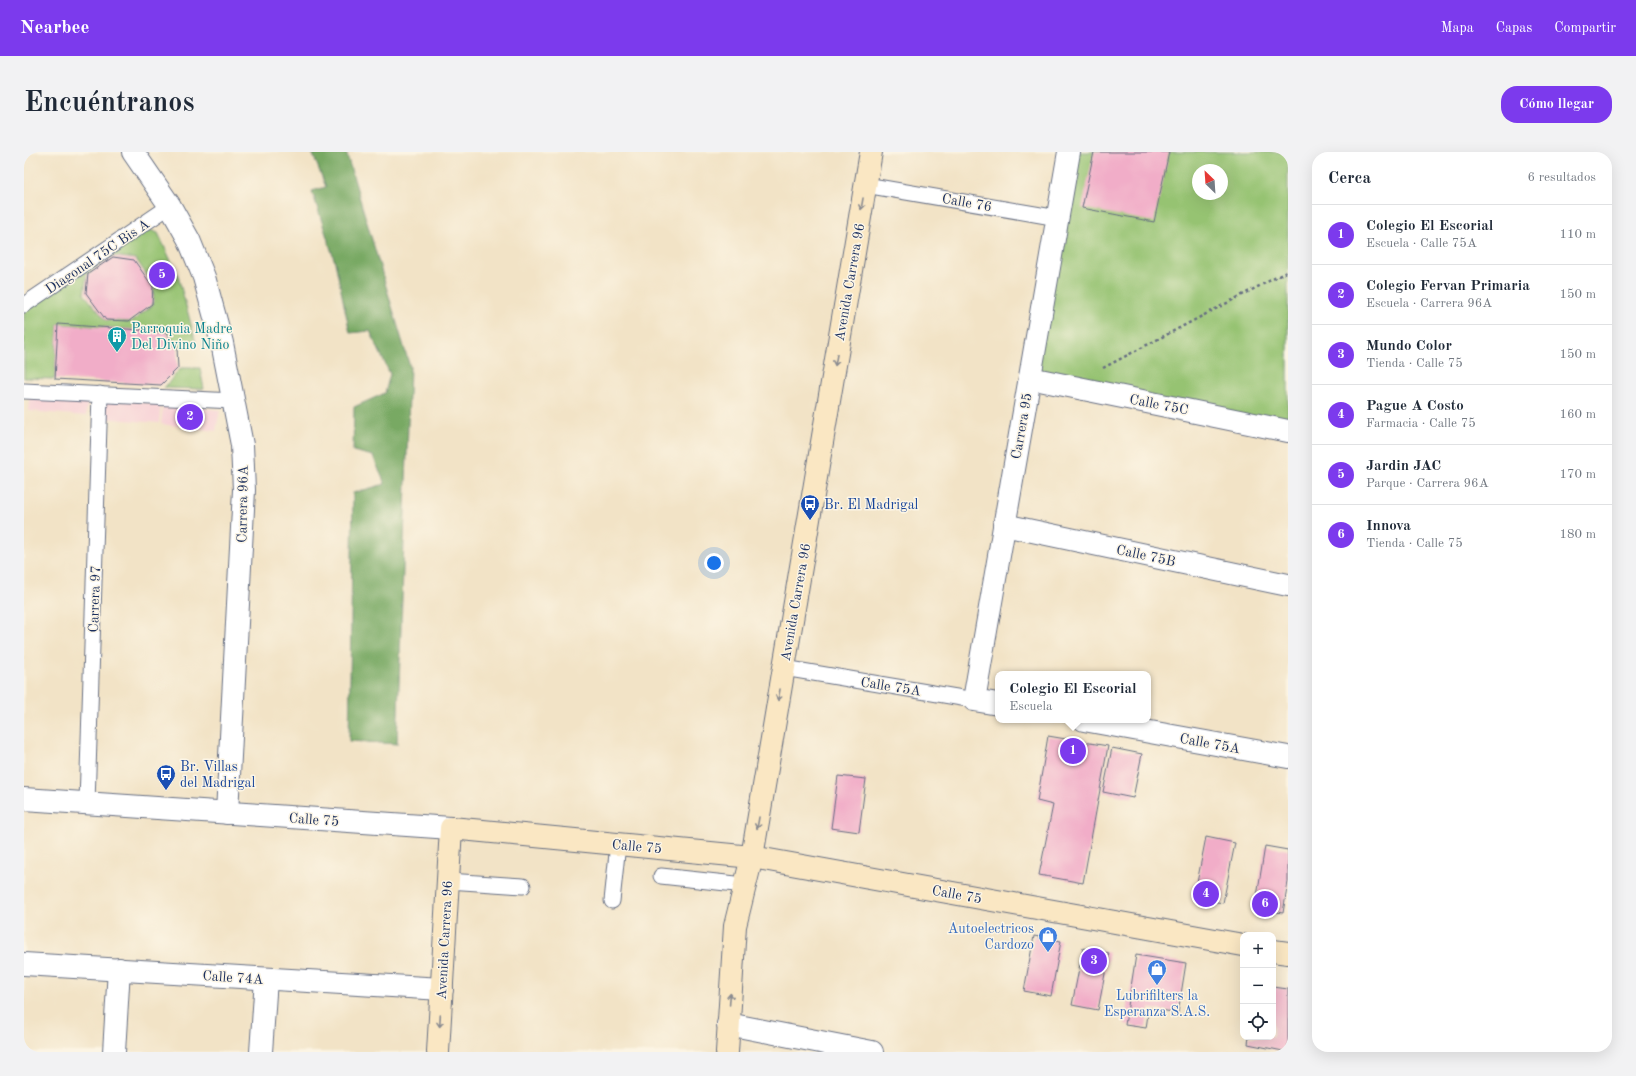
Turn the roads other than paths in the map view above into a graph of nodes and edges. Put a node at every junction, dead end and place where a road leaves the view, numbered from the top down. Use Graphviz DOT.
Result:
graph roads {
  1 [pos="133,152"];
  2 [pos="871,152"];
  3 [pos="1069,152"];
  4 [pos="877,187"];
  5 [pos="170,206"];
  6 [pos="1058,218"];
  7 [pos="24,305"];
  8 [pos="1030,378"];
  9 [pos="24,391"];
  10 [pos="100,394"];
  11 [pos="234,401"];
  12 [pos="1288,431"];
  13 [pos="1004,525"];
  14 [pos="1288,584"];
  15 [pos="784,668"];
  16 [pos="974,700"];
  17 [pos="995,704"];
  18 [pos="1101,723"];
  19 [pos="1288,757"];
  20 [pos="24,799"];
  21 [pos="87,803"];
  22 [pos="227,813"];
  23 [pos="451,828"];
  24 [pos="618,844"];
  25 [pos="752,857"];
  26 [pos="661,876"];
  27 [pos="448,881"];
  28 [pos="745,885"];
  29 [pos="522,886"];
  30 [pos="612,901"];
  31 [pos="1240,944"];
  32 [pos="1276,952"];
  33 [pos="1288,954"];
  34 [pos="24,964"];
  35 [pos="119,970"];
  36 [pos="266,979"];
  37 [pos="442,989"];
  38 [pos="728,1024"];
  39 [pos="114,1052"];
  40 [pos="261,1052"];
  41 [pos="438,1052"];
  42 [pos="726,1052"];
  43 [pos="872,1052"];
  1 -- 5 [label="street, Carrera 96A"];
  2 -- 15 [label="main road, Avenida Carrera 96, one-way"];
  3 -- 6 [label="street, Carrera 95"];
  4 -- 6 [label="lane, Calle 76"];
  5 -- 7 [label="lane, Diagonal 75C Bis A"];
  5 -- 11 [label="street, Carrera 96A"];
  6 -- 8 [label="street, Carrera 95"];
  8 -- 12 [label="street, Calle 75C"];
  8 -- 13 [label="street, Carrera 95"];
  9 -- 10 [label="lane"];
  10 -- 11 [label="lane"];
  10 -- 21 [label="lane, Carrera 97"];
  11 -- 22 [label="street, Carrera 96A"];
  13 -- 14 [label="street, Calle 75B"];
  13 -- 16 [label="street, Carrera 95"];
  15 -- 16 [label="lane, Calle 75A"];
  15 -- 25 [label="main road, Avenida Carrera 96, one-way"];
  16 -- 17 [label="street, Calle 75A"];
  18 -- 19 [label="street, Calle 75A"];
  20 -- 21 [label="street, Calle 75"];
  21 -- 22 [label="street, Calle 75"];
  22 -- 23 [label="street, Calle 75"];
  23 -- 24 [label="main road, Calle 75"];
  23 -- 27 [label="main road, Avenida Carrera 96"];
  24 -- 25 [label="main road, Calle 75"];
  24 -- 30 [label="lane"];
  25 -- 28 [label="main road, Avenida Carrera 96"];
  25 -- 31 [label="main road, Calle 75"];
  26 -- 28 [label="lane"];
  27 -- 29 [label="lane"];
  27 -- 37 [label="main road, Avenida Carrera 96"];
  38 -- 28 [label="main road, Avenida Carrera 96, one-way"];
  32 -- 33 [label="main road"];
  34 -- 35 [label="street, Calle 74A"];
  35 -- 36 [label="street, Calle 74A"];
  35 -- 39 [label="street"];
  36 -- 37 [label="street, Calle 74A"];
  36 -- 40 [label="street"];
  37 -- 41 [label="main road, Avenida Carrera 96, one-way"];
  38 -- 42 [label="main road, Avenida Carrera 96"];
  38 -- 43 [label="street"];
}
